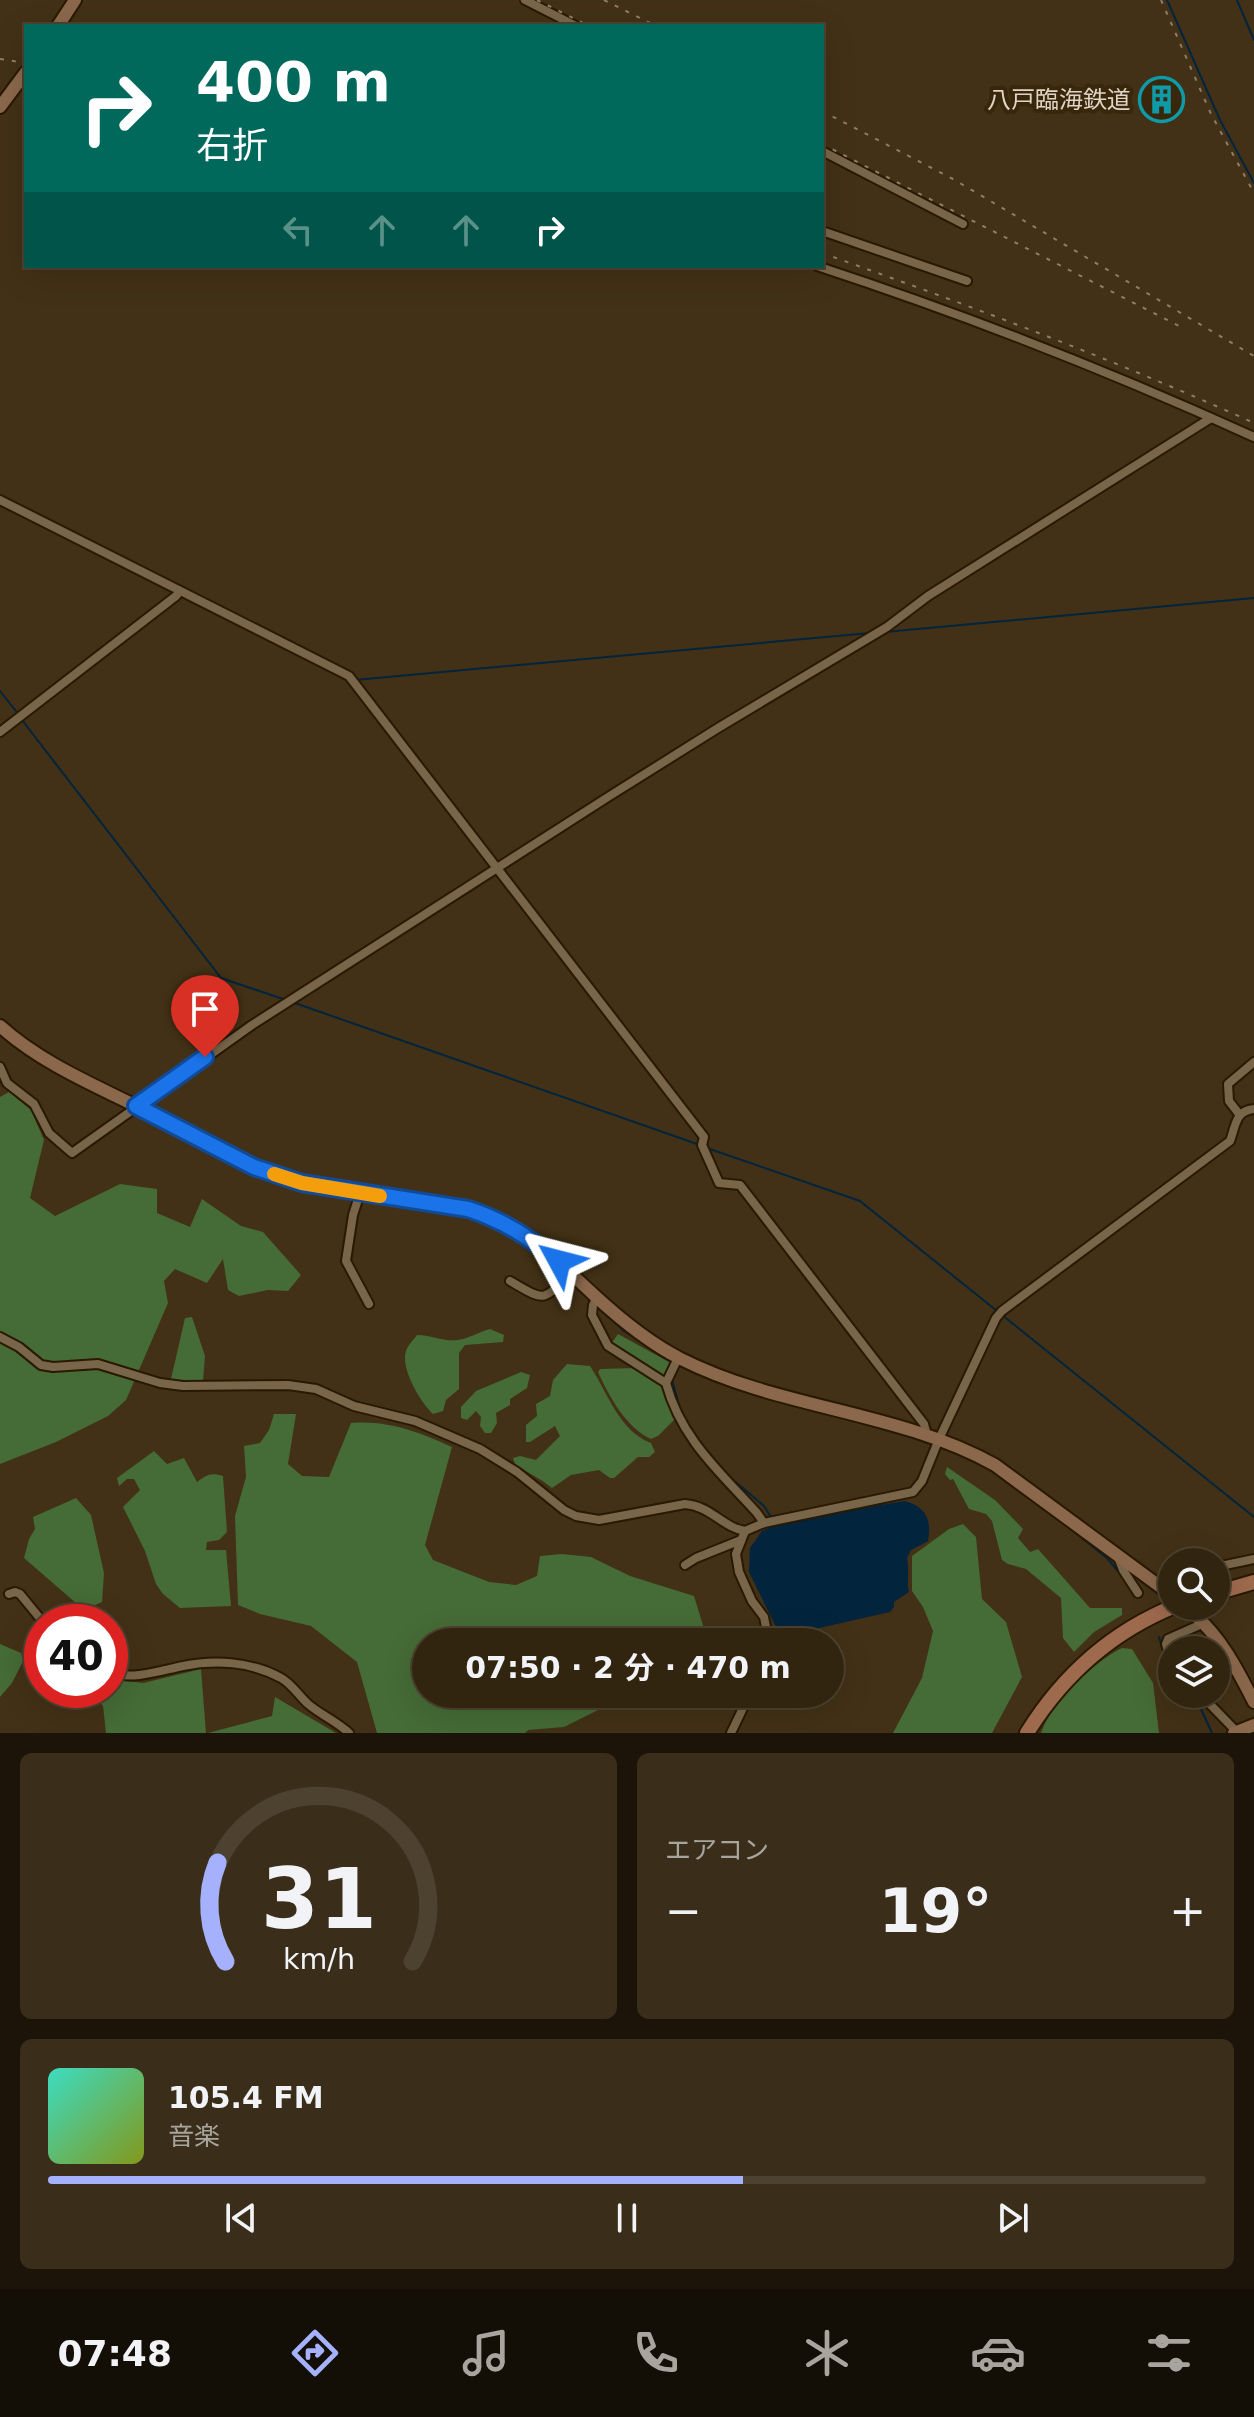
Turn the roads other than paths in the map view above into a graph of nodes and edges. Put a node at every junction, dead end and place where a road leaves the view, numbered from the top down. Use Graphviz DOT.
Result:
graph roads {
  1 [pos="75,0"];
  2 [pos="525,0"];
  3 [pos="59,24"];
  4 [pos="572,24"];
  5 [pos="24,75"];
  6 [pos="0,107"];
  7 [pos="824,152"];
  8 [pos="963,224"];
  9 [pos="824,232"];
  10 [pos="823,268"];
  11 [pos="967,281"];
  12 [pos="1211,418"];
  13 [pos="1254,437"];
  14 [pos="0,500"];
  15 [pos="180,591"];
  16 [pos="0,732"];
  17 [pos="498,868"];
  18 [pos="1,1028"];
  19 [pos="1254,1062"];
  20 [pos="0,1067"];
  21 [pos="136,1106"];
  22 [pos="1254,1109"];
  23 [pos="1239,1114"];
  24 [pos="360,1193"];
  25 [pos="570,1273"];
  26 [pos="510,1281"];
  27 [pos="597,1298"];
  28 [pos="369,1304"];
  29 [pos="0,1337"];
  30 [pos="678,1358"];
  31 [pos="666,1383"];
  32 [pos="933,1437"];
  33 [pos="764,1523"];
  34 [pos="743,1536"];
  35 [pos="1118,1556"];
  36 [pos="1254,1559"];
  37 [pos="1230,1564"];
  38 [pos="685,1565"];
  39 [pos="1158,1581"];
  40 [pos="1254,1582"];
  41 [pos="1230,1589"];
  42 [pos="1138,1593"];
  43 [pos="9,1594"];
  44 [pos="28,1604"];
  45 [pos="1158,1613"];
  46 [pos="1196,1620"];
  47 [pos="1201,1620"];
  48 [pos="766,1628"];
  49 [pos="1172,1636"];
  50 [pos="128,1677"];
  51 [pos="1254,1702"];
  52 [pos="743,1708"];
  53 [pos="1213,1708"];
  54 [pos="1254,1725"];
  55 [pos="1236,1732"];
  56 [pos="349,1733"];
  57 [pos="731,1733"];
  58 [pos="1027,1733"];
  1 -- 3 [label="street"];
  2 -- 4 [label="street"];
  5 -- 6 [label="street"];
  7 -- 8 [label="street"];
  9 -- 11 [label="street"];
  10 -- 12 [label="street"];
  12 -- 13 [label="street"];
  12 -- 17 [label="street"];
  14 -- 15 [label="street"];
  15 -- 16 [label="street"];
  15 -- 17 [label="street"];
  17 -- 21 [label="street"];
  17 -- 32 [label="street"];
  18 -- 21 [label="street"];
  19 -- 23 [label="street"];
  20 -- 21 [label="street"];
  21 -- 24 [label="street"];
  22 -- 23 [label="street"];
  23 -- 32 [label="street"];
  24 -- 25 [label="street"];
  24 -- 28 [label="street"];
  25 -- 26 [label="street"];
  25 -- 27 [label="street"];
  27 -- 30 [label="street"];
  27 -- 31 [label="street"];
  29 -- 34 [label="street"];
  30 -- 31 [label="street"];
  30 -- 32 [label="street"];
  31 -- 33 [label="street"];
  32 -- 33 [label="street"];
  32 -- 35 [label="street"];
  33 -- 34 [label="street"];
  34 -- 38 [label="street"];
  34 -- 48 [label="street"];
  35 -- 39 [label="street"];
  35 -- 42 [label="street"];
  36 -- 37 [label="street"];
  40 -- 41 [label="main road"];
  43 -- 44 [label="street"];
  45 -- 58 [label="main road"];
  46 -- 49 [label="street"];
  47 -- 51 [label="street"];
  50 -- 56 [label="street"];
  52 -- 57 [label="street"];
  53 -- 55 [label="street"];
  54 -- 55 [label="street"];
}
